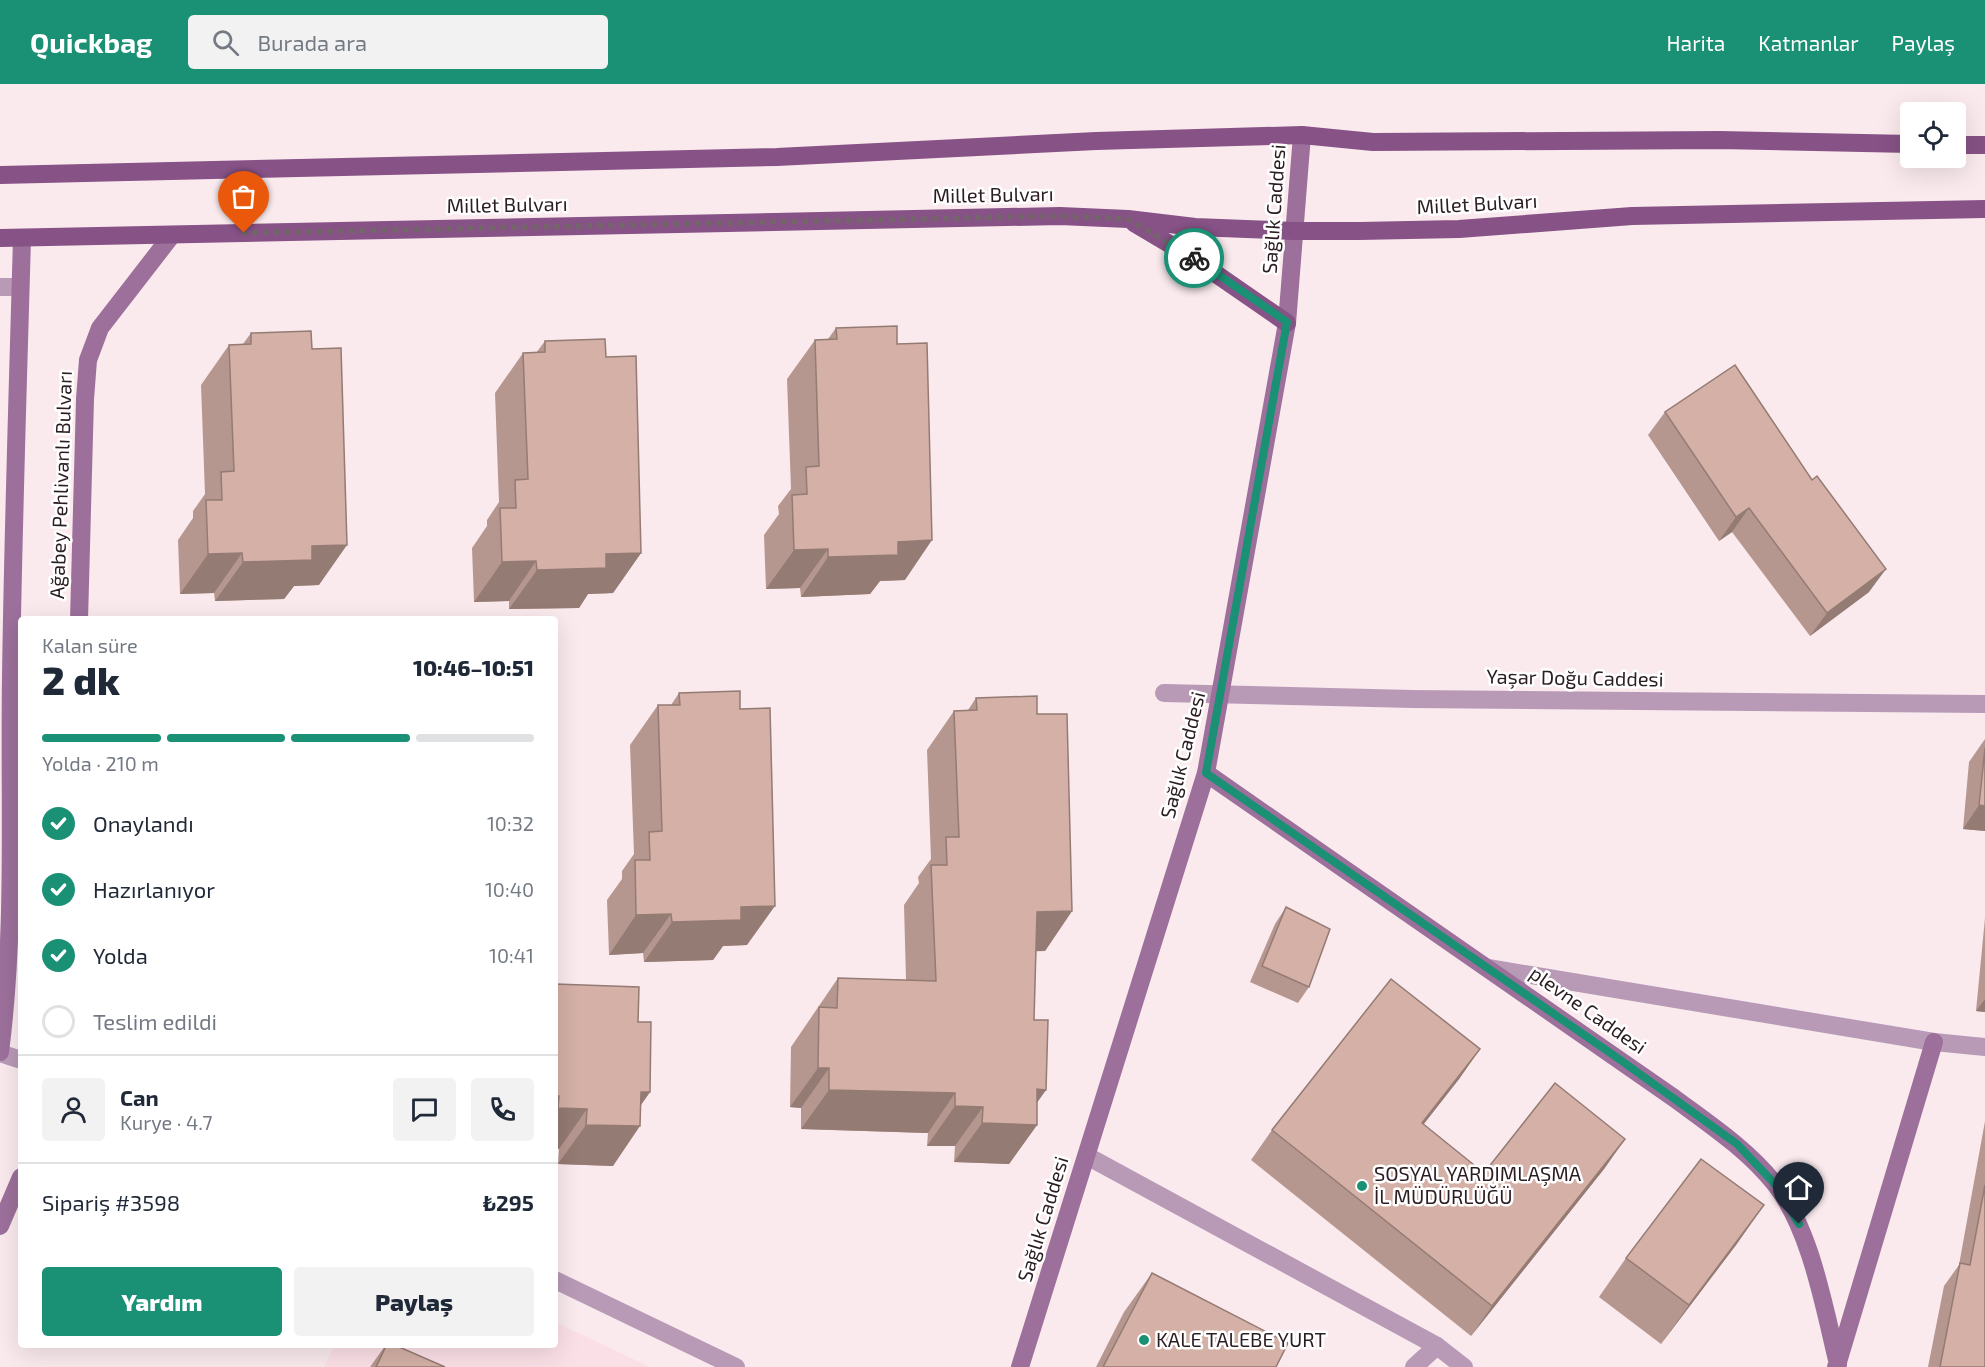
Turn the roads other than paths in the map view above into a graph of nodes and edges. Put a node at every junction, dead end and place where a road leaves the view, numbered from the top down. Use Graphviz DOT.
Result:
graph roads {
  1 [pos="1302,135"];
  2 [pos="1900,144"];
  3 [pos="1966,145"];
  4 [pos="1985,145"];
  5 [pos="0,175"];
  6 [pos="1985,209"];
  7 [pos="1128,219"];
  8 [pos="1295,231"];
  9 [pos="172,235"];
  10 [pos="0,238"];
  11 [pos="22,238"];
  12 [pos="0,286"];
  13 [pos="20,287"];
  14 [pos="1287,322"];
  15 [pos="79,616"];
  16 [pos="1164,693"];
  17 [pos="1221,694"];
  18 [pos="1985,704"];
  19 [pos="1206,773"];
  20 [pos="1488,968"];
  21 [pos="1934,1042"];
  22 [pos="1985,1047"];
  23 [pos="0,1052"];
  24 [pos="18,1059"];
  25 [pos="1087,1156"];
  26 [pos="18,1184"];
  27 [pos="0,1226"];
  28 [pos="558,1281"];
  29 [pos="1437,1346"];
  30 [pos="1837,1365"];
  31 [pos="736,1367"];
  32 [pos="1020,1367"];
  33 [pos="1414,1367"];
  34 [pos="1464,1367"];
  1 -- 2 [label="main road"];
  1 -- 5 [label="main road"];
  1 -- 8 [label="street, Sağlık Caddesi"];
  3 -- 4 [label="main road"];
  6 -- 8 [label="main road, Millet Bulvarı"];
  7 -- 8 [label="main road, Millet Bulvarı"];
  7 -- 9 [label="main road, Millet Bulvarı"];
  7 -- 14 [label="main road"];
  8 -- 14 [label="street, Sağlık Caddesi"];
  9 -- 11 [label="main road, Millet Bulvarı"];
  9 -- 15 [label="street, Ağabey Pehlivanlı Bulvarı"];
  10 -- 11 [label="main road, Millet Bulvarı"];
  11 -- 13 [label="street"];
  12 -- 13 [label="street"];
  13 -- 23 [label="street"];
  14 -- 17 [label="street, Sağlık Caddesi"];
  16 -- 17 [label="street, Yaşar Doğu Caddesi"];
  17 -- 18 [label="street, Yaşar Doğu Caddesi"];
  17 -- 19 [label="street, Sağlık Caddesi"];
  19 -- 20 [label="street, plevne Caddesi"];
  19 -- 25 [label="street, Sağlık Caddesi"];
  20 -- 21 [label="street"];
  20 -- 30 [label="street, plevne Caddesi"];
  21 -- 22 [label="street"];
  21 -- 30 [label="street"];
  23 -- 24 [label="street"];
  25 -- 29 [label="street"];
  25 -- 32 [label="street, Sağlık Caddesi"];
  26 -- 27 [label="street"];
  28 -- 31 [label="street"];
  29 -- 33 [label="street"];
  29 -- 34 [label="street"];
}
